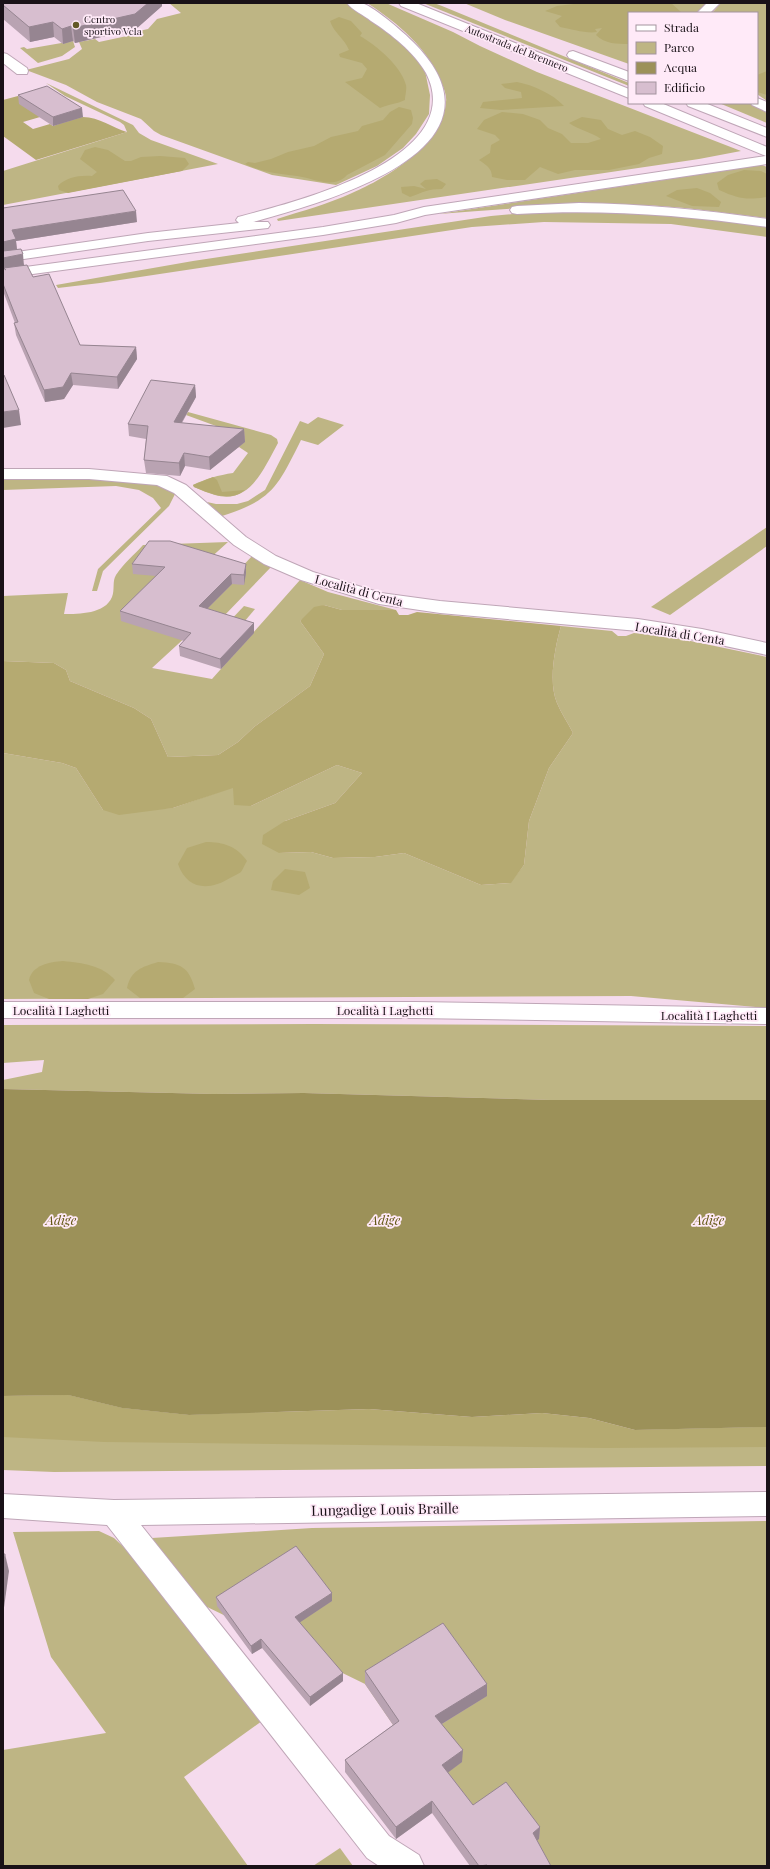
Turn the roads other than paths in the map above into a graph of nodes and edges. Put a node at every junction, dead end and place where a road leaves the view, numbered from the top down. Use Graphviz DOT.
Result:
graph roads {
  1 [pos="353,3"];
  2 [pos="405,3"];
  3 [pos="714,3"];
  4 [pos="705,12"];
  5 [pos="565,52"];
  6 [pos="3,57"];
  7 [pos="22,71"];
  8 [pos="628,77"];
  9 [pos="628,94"];
  10 [pos="758,103"];
  11 [pos="652,104"];
  12 [pos="695,104"];
  13 [pos="767,108"];
  14 [pos="767,133"];
  15 [pos="764,150"];
  16 [pos="767,160"];
  17 [pos="396,220"];
  18 [pos="767,223"];
  19 [pos="211,229"];
  20 [pos="190,249"];
  21 [pos="3,258"];
  22 [pos="3,266"];
  23 [pos="3,274"];
  24 [pos="3,284"];
  25 [pos="3,474"];
  26 [pos="767,649"];
  27 [pos="3,1010"];
  28 [pos="767,1016"];
  29 [pos="767,1504"];
  30 [pos="3,1506"];
  31 [pos="114,1512"];
  32 [pos="408,1866"];
  1 -- 19 [label="main road"];
  2 -- 9 [label="main road, Autostrada del Brennero"];
  3 -- 4 [label="main road"];
  5 -- 8 [label="main road, Autostrada del Brennero"];
  6 -- 7 [label="main road"];
  10 -- 13 [label="main road"];
  11 -- 15 [label="main road"];
  12 -- 14 [label="main road"];
  15 -- 19 [label="main road"];
  16 -- 17 [label="main road"];
  17 -- 18 [label="main road"];
  17 -- 20 [label="main road"];
  19 -- 21 [label="main road"];
  20 -- 22 [label="main road"];
  20 -- 23 [label="main road"];
  20 -- 24 [label="main road"];
  25 -- 26 [label="main road, Località di Centa"];
  27 -- 28 [label="main road, Località I Laghetti"];
  29 -- 31 [label="main road, Lungadige Louis Braille"];
  30 -- 31 [label="main road, Lungadige Louis Braille"];
  31 -- 32 [label="main road"];
}
